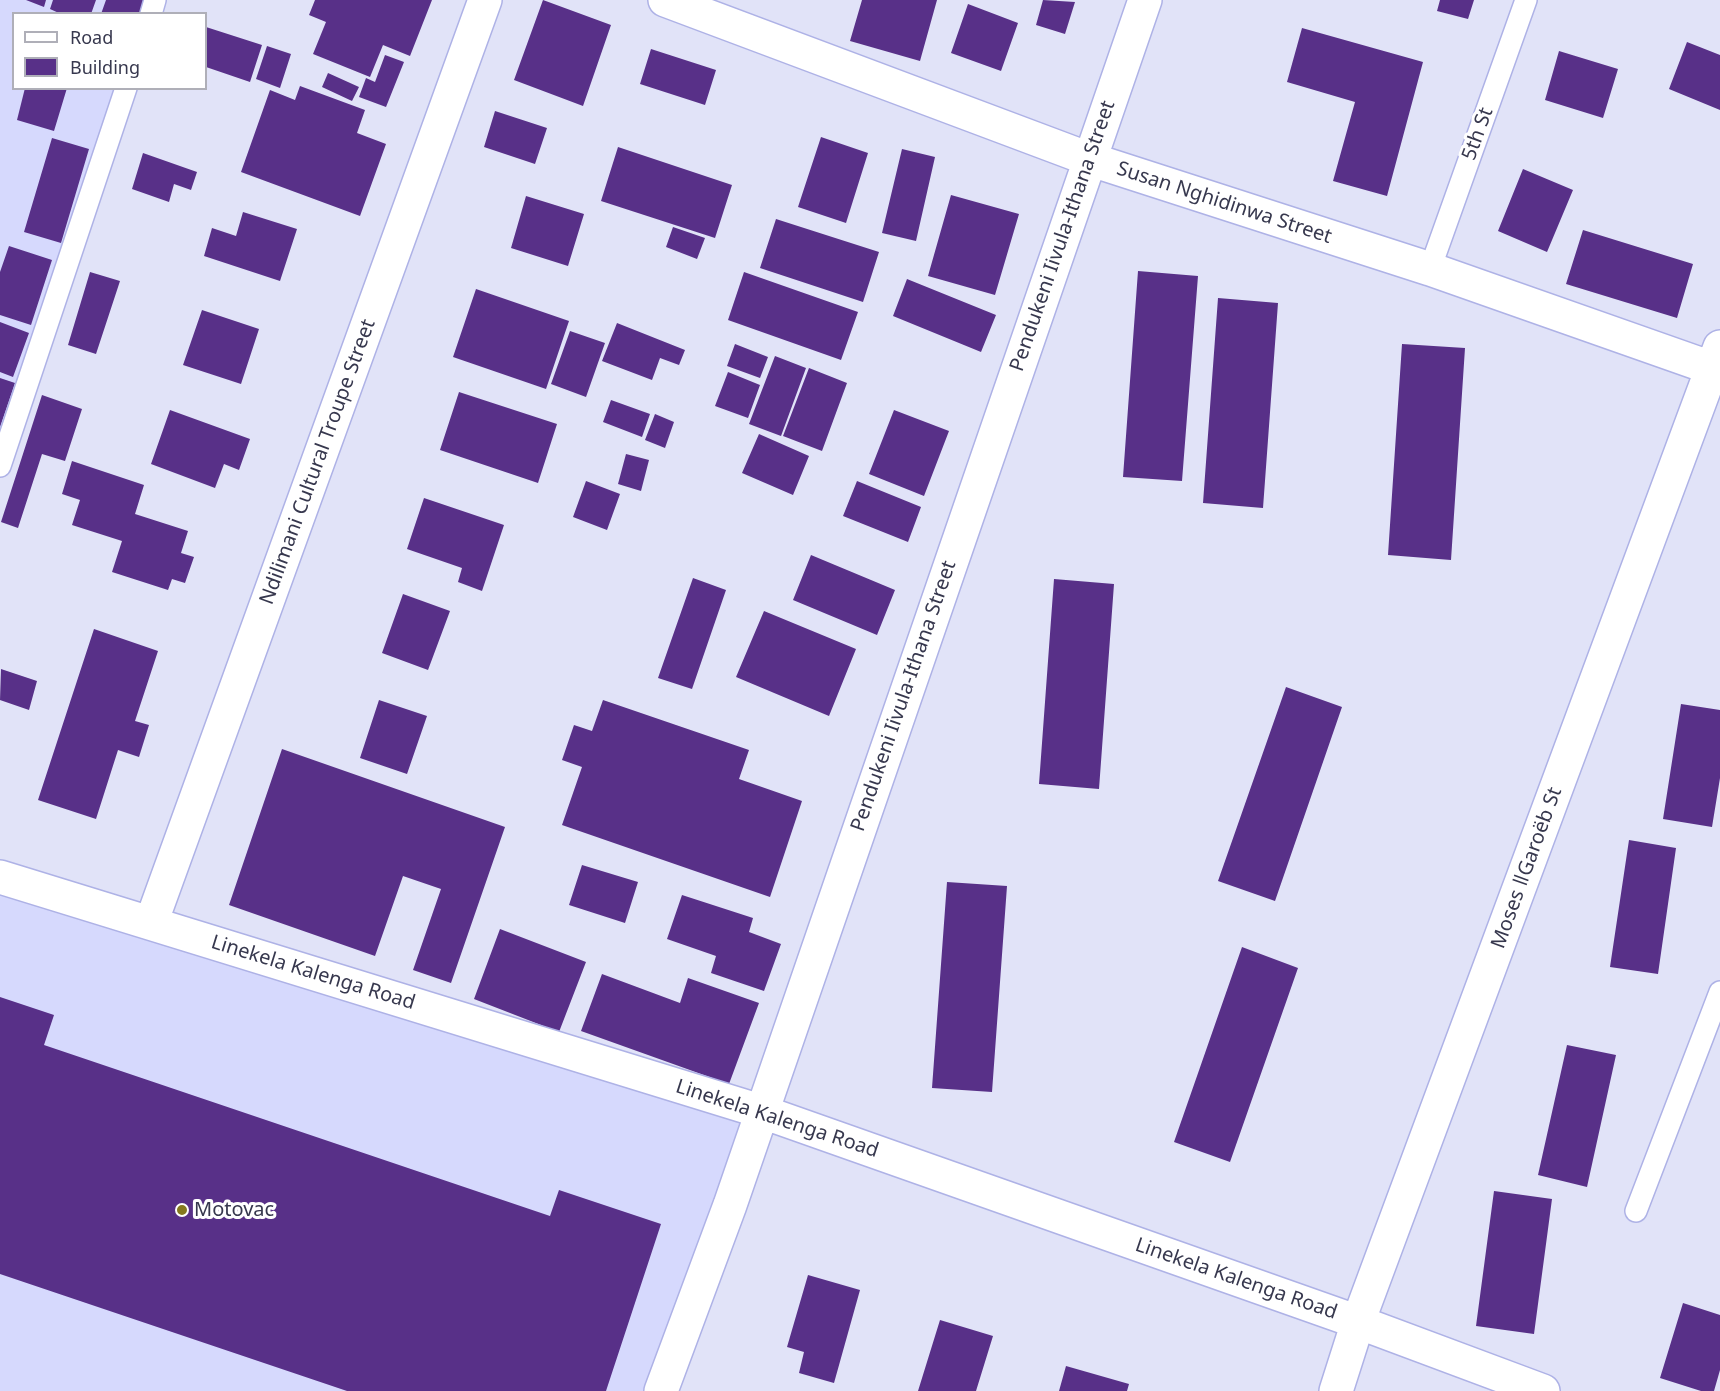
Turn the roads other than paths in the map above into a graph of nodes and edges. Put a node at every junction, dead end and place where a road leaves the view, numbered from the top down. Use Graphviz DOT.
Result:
graph roads {
  1 [pos="485,0"];
  2 [pos="664,0"];
  3 [pos="1145,0"];
  4 [pos="1526,0"];
  5 [pos="125,90"];
  6 [pos="1089,159"];
  7 [pos="1430,269"];
  8 [pos="1718,362"];
  9 [pos="0,466"];
  10 [pos="0,877"];
  11 [pos="151,923"];
  12 [pos="1720,992"];
  13 [pos="760,1111"];
  14 [pos="1636,1211"];
  15 [pos="1358,1322"];
  16 [pos="662,1391"];
  17 [pos="1336,1391"];
  18 [pos="1543,1391"];
  1 -- 11 [label="street, Ndilimani Cultural Troupe Street"];
  2 -- 6 [label="street, Susan Nghidinwa Street"];
  3 -- 6 [label="street, Pendukeni Iivula-Ithana Street"];
  4 -- 7 [label="lane, 5th St"];
  5 -- 9 [label="lane"];
  6 -- 7 [label="street, Susan Nghidinwa Street"];
  6 -- 13 [label="street, Pendukeni Iivula-Ithana Street"];
  7 -- 8 [label="street, Susan Nghidinwa Street"];
  8 -- 15 [label="street, Moses ǁGaroëb St"];
  10 -- 11 [label="street, Linekela Kalenga Road"];
  11 -- 13 [label="street, Linekela Kalenga Road"];
  12 -- 14 [label="lane"];
  13 -- 15 [label="street, Linekela Kalenga Road"];
  13 -- 16 [label="street, Pendukeni Iivula-Ithana Street"];
  15 -- 17 [label="street, Moses ǁGaroëb St"];
  15 -- 18 [label="street, Linekela Kalenga Road"];
}
